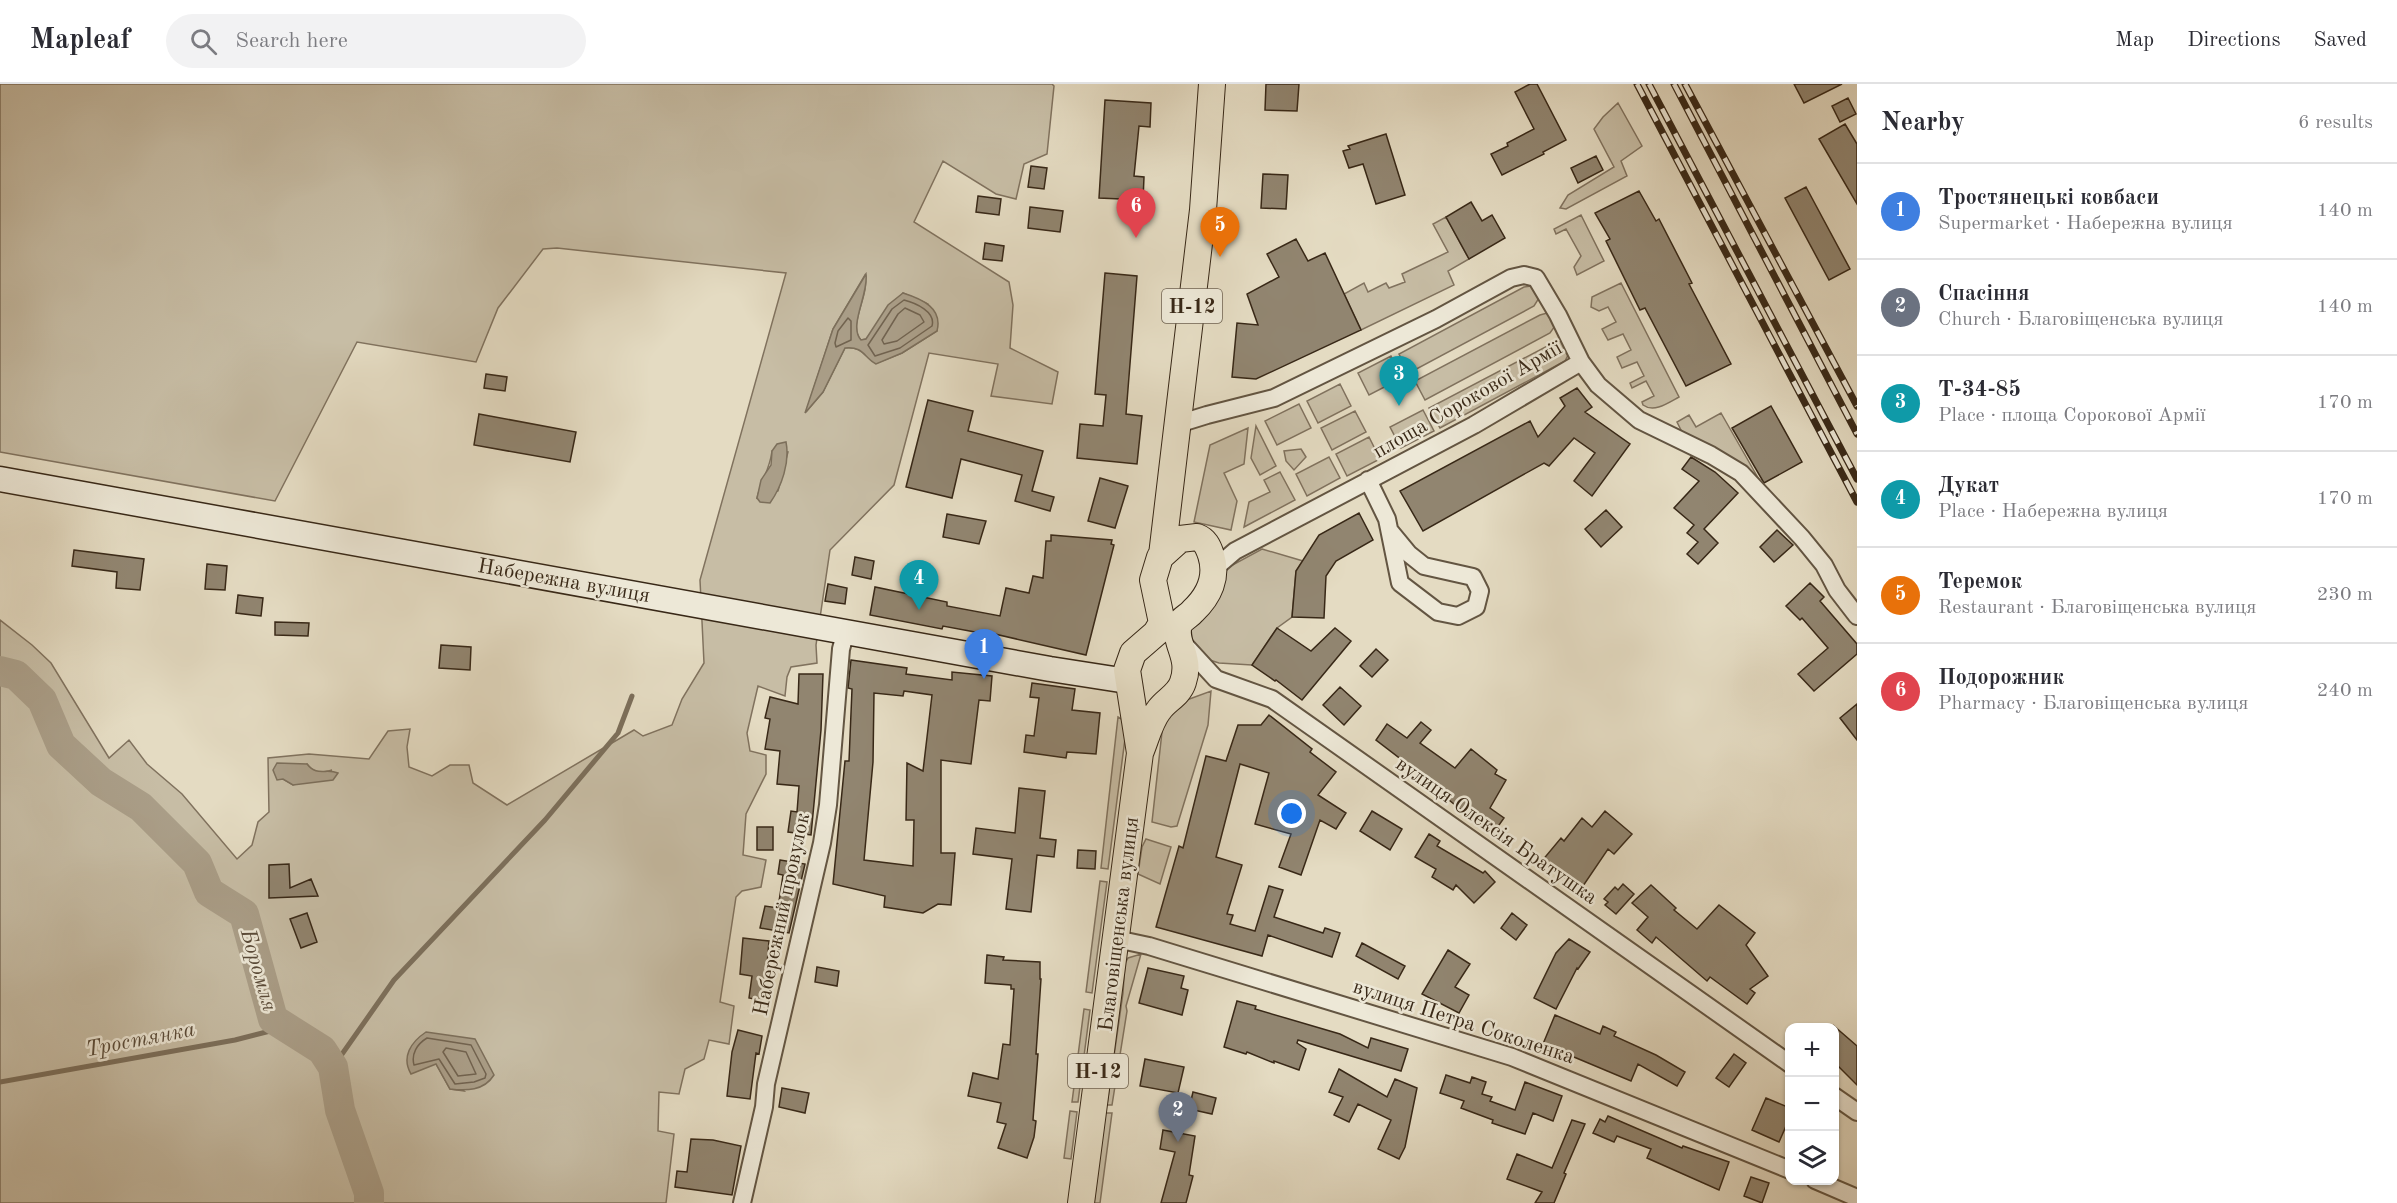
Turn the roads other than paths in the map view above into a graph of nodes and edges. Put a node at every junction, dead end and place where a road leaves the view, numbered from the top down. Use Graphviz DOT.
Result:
graph roads {
  1 [pos="1212,84"];
  2 [pos="1581,362"];
  3 [pos="1178,424"];
  4 [pos="0,479"];
  5 [pos="1368,480"];
  6 [pos="1169,498"];
  7 [pos="1390,531"];
  8 [pos="1192,538"];
  9 [pos="1235,551"];
  10 [pos="1214,569"];
  11 [pos="1857,616"];
  12 [pos="1169,626"];
  13 [pos="846,631"];
  14 [pos="1216,679"];
  15 [pos="1127,681"];
  16 [pos="1182,685"];
  17 [pos="1146,709"];
  18 [pos="1116,939"];
  19 [pos="1785,1060"];
  20 [pos="1839,1099"];
  21 [pos="1857,1112"];
  22 [pos="1785,1168"];
  23 [pos="1827,1185"];
  24 [pos="1857,1198"];
  25 [pos="742,1203"];
  26 [pos="1081,1203"];
  1 -- 3 [label="main road, Н-12"];
  2 -- 3 [label="street, площа Сорокової Армії"];
  2 -- 5 [label="street, площа Сорокової Армії"];
  2 -- 11 [label="street"];
  3 -- 6 [label="main road, Н-12"];
  4 -- 13 [label="main road, Набережна вулиця"];
  5 -- 7 [label="street"];
  5 -- 9 [label="street, площа Сорокової Армії"];
  6 -- 8 [label="main road, Н-12"];
  6 -- 8 [label="main road"];
  7 -- 7 [label="street"];
  8 -- 9 [label="street"];
  8 -- 10 [label="main road, Н-12"];
  8 -- 12 [label="main road"];
  9 -- 10 [label="street, площа Сорокової Армії"];
  10 -- 12 [label="main road"];
  12 -- 14 [label="street, вулиця Олексія Братушка"];
  12 -- 15 [label="main road"];
  12 -- 16 [label="main road"];
  13 -- 15 [label="main road, Набережна вулиця"];
  13 -- 25 [label="street, Набережний провулок"];
  14 -- 16 [label="street"];
  14 -- 19 [label="street, вулиця Олексія Братушка"];
  15 -- 17 [label="main road"];
  16 -- 17 [label="main road, Благовіщенська вулиця / Н-12"];
  17 -- 18 [label="main road, Благовіщенська вулиця / Н-12"];
  18 -- 22 [label="street, вулиця Петра Соколенка"];
  18 -- 26 [label="main road, Благовіщенська вулиця / Н-12"];
  20 -- 21 [label="street"];
  23 -- 24 [label="street"];
}
